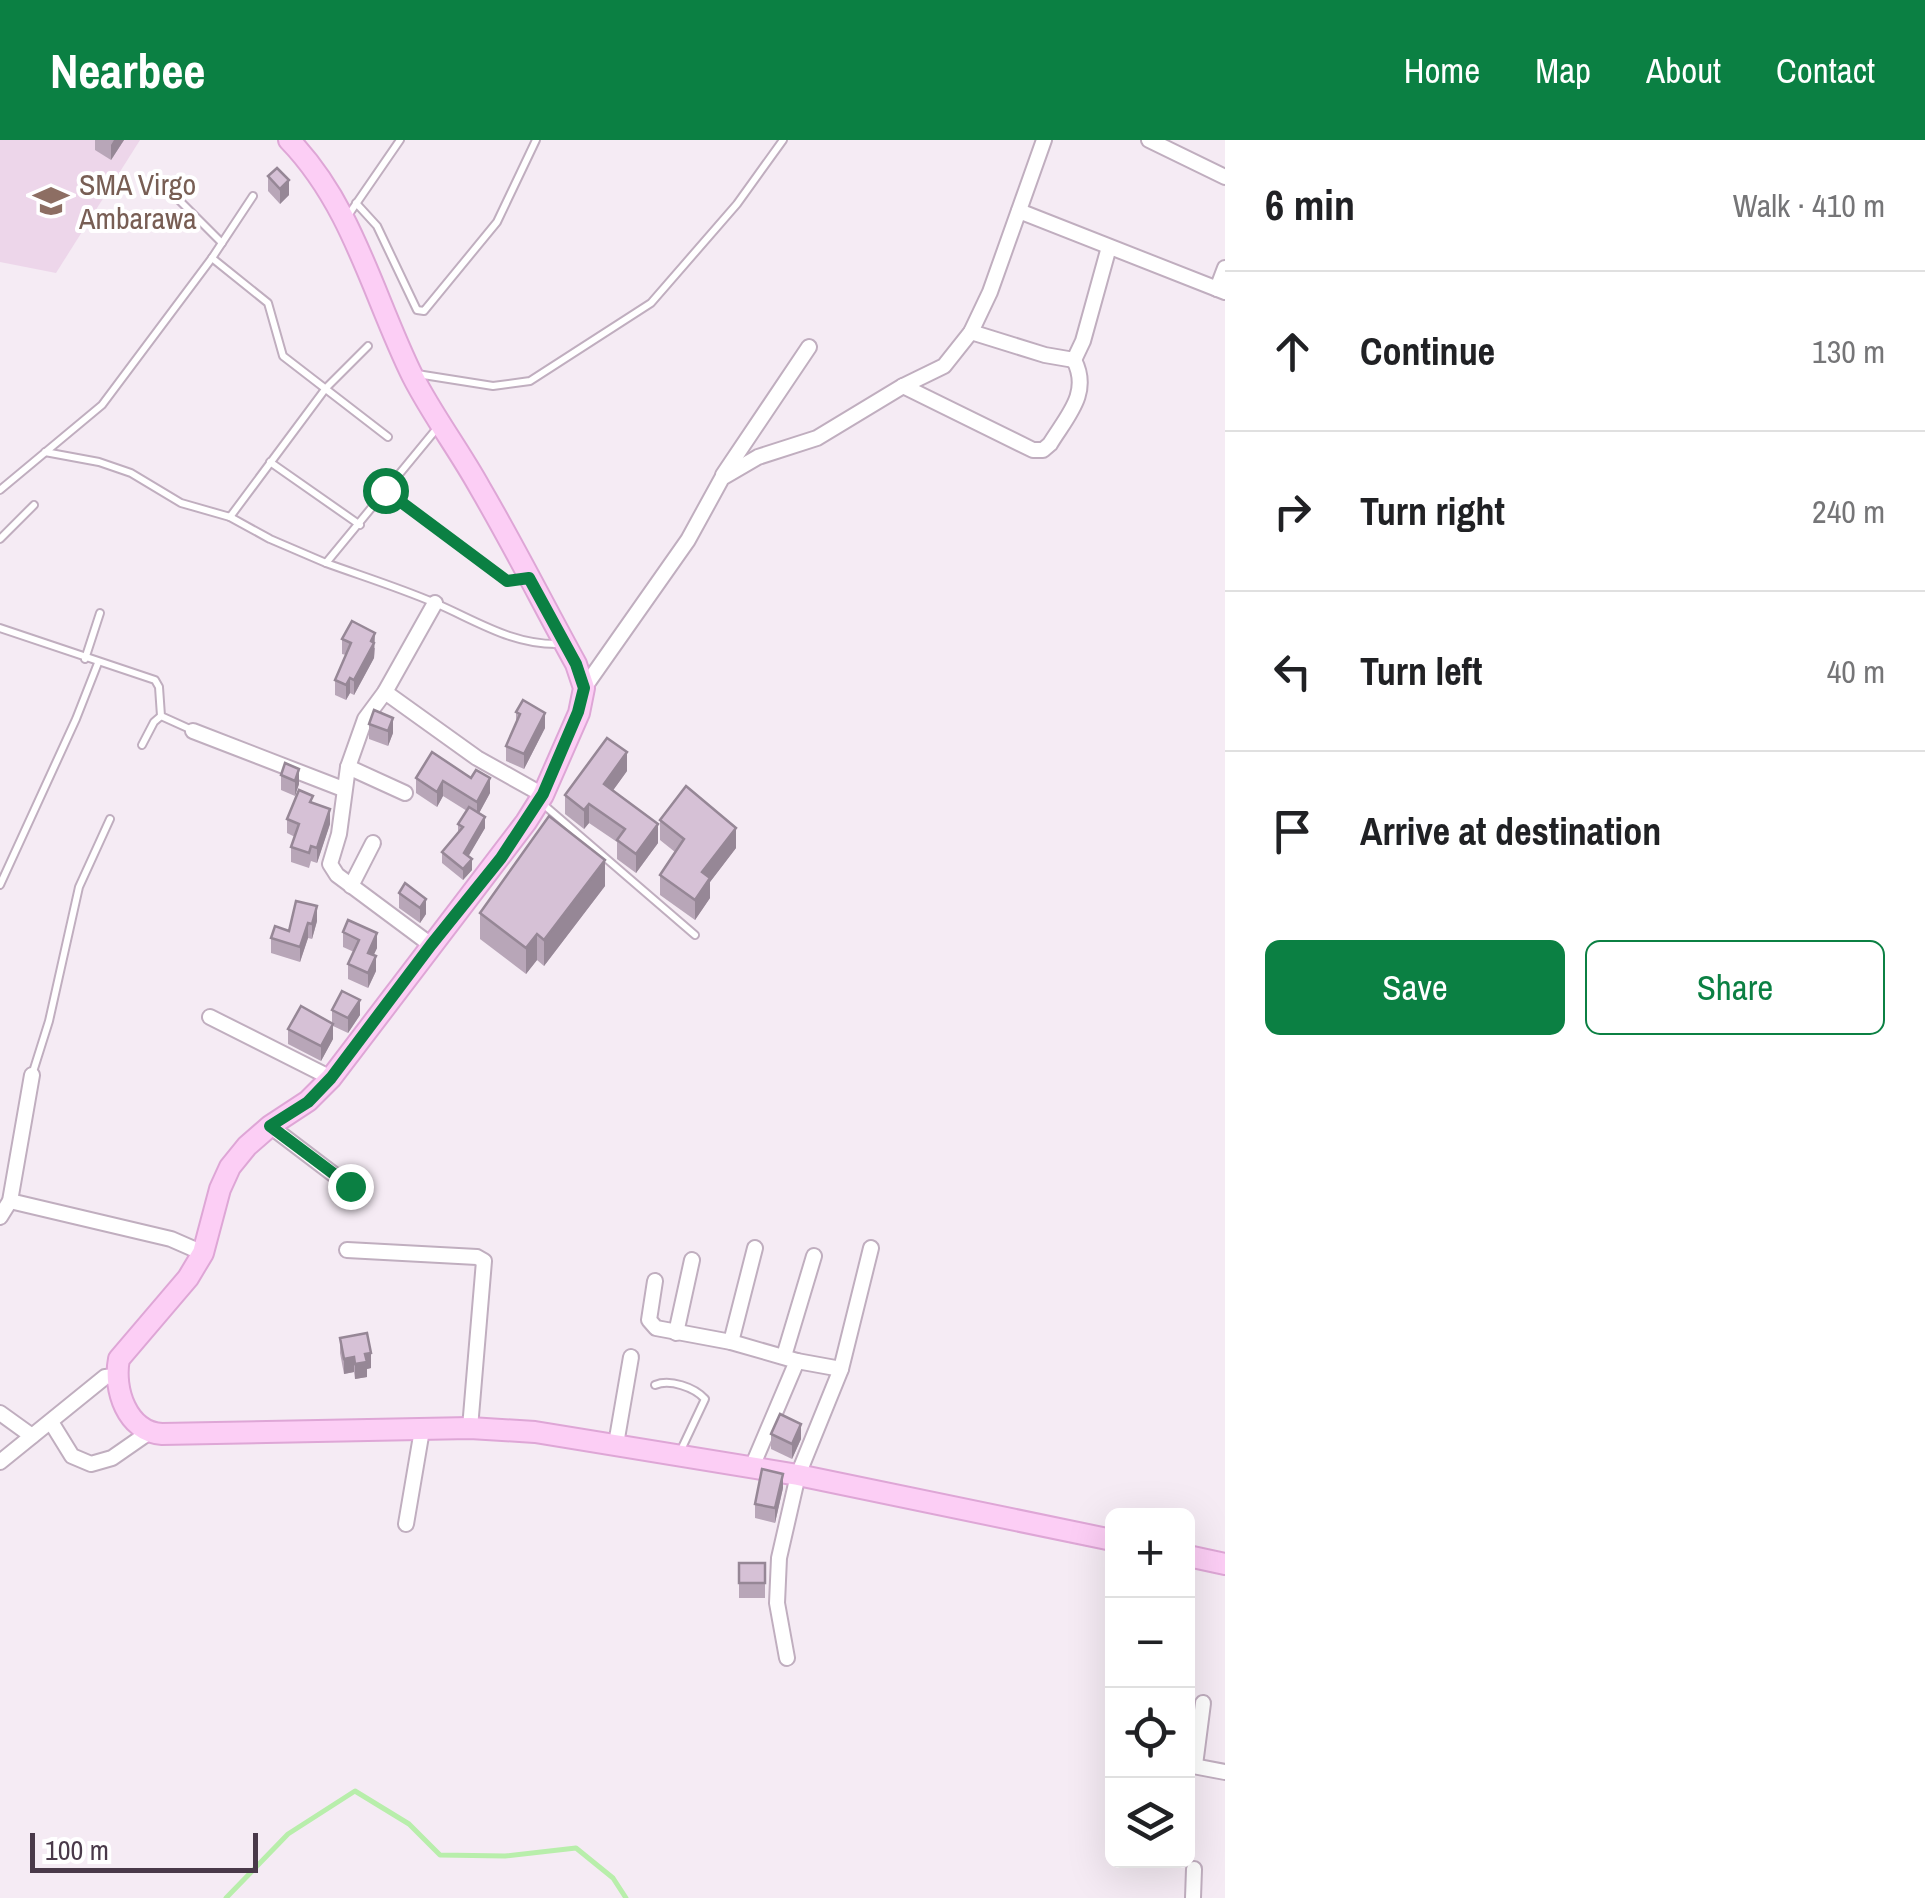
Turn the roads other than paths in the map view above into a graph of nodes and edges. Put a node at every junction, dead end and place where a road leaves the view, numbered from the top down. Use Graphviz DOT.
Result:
graph roads {
  1 [pos="289,140"];
  2 [pos="400,140"];
  3 [pos="536,140"];
  4 [pos="783,140"];
  5 [pos="1044,140"];
  6 [pos="1148,140"];
  7 [pos="1225,176"];
  8 [pos="171,192"];
  9 [pos="253,196"];
  10 [pos="1019,210"];
  11 [pos="351,211"];
  12 [pos="222,244"];
  13 [pos="1109,247"];
  14 [pos="212,258"];
  15 [pos="1225,268"];
  16 [pos="1221,290"];
  17 [pos="972,332"];
  18 [pos="368,346"];
  19 [pos="810,347"];
  20 [pos="1074,360"];
  21 [pos="412,374"];
  22 [pos="903,386"];
  23 [pos="326,388"];
  24 [pos="439,426"];
  25 [pos="388,437"];
  26 [pos="45,452"];
  27 [pos="270,462"];
  28 [pos="722,478"];
  29 [pos="0,490"];
  30 [pos="385,490"];
  31 [pos="34,505"];
  32 [pos="230,517"];
  33 [pos="360,525"];
  34 [pos="0,539"];
  35 [pos="326,563"];
  36 [pos="529,578"];
  37 [pos="434,603"];
  38 [pos="100,613"];
  39 [pos="0,628"];
  40 [pos="565,644"];
  41 [pos="85,658"];
  42 [pos="98,663"];
  43 [pos="584,688"];
  44 [pos="385,692"];
  45 [pos="161,716"];
  46 [pos="193,730"];
  47 [pos="142,746"];
  48 [pos="348,767"];
  49 [pos="343,789"];
  50 [pos="404,793"];
  51 [pos="541,798"];
  52 [pos="110,819"];
  53 [pos="373,843"];
  54 [pos="0,885"];
  55 [pos="351,886"];
  56 [pos="696,936"];
  57 [pos="431,945"];
  58 [pos="210,1016"];
  59 [pos="32,1075"];
  60 [pos="331,1078"];
  61 [pos="270,1126"];
  62 [pos="350,1186"];
  63 [pos="10,1201"];
  64 [pos="0,1217"];
  65 [pos="754,1248"];
  66 [pos="871,1248"];
  67 [pos="347,1250"];
  68 [pos="203,1254"];
  69 [pos="814,1256"];
  70 [pos="692,1260"];
  71 [pos="656,1281"];
  72 [pos="676,1332"];
  73 [pos="731,1342"];
  74 [pos="631,1357"];
  75 [pos="791,1358"];
  76 [pos="841,1369"];
  77 [pos="116,1376"];
  78 [pos="655,1386"];
  79 [pos="0,1413"];
  80 [pos="51,1422"];
  81 [pos="470,1428"];
  82 [pos="422,1430"];
  83 [pos="148,1434"];
  84 [pos="32,1436"];
  85 [pos="616,1444"];
  86 [pos="679,1454"];
  87 [pos="0,1462"];
  88 [pos="752,1467"];
  89 [pos="798,1475"];
  90 [pos="406,1524"];
  91 [pos="1105,1539"];
  92 [pos="1195,1558"];
  93 [pos="1225,1564"];
  94 [pos="787,1658"];
  95 [pos="1203,1703"];
  96 [pos="1195,1744"];
  97 [pos="1195,1766"];
  98 [pos="1225,1772"];
  99 [pos="1194,1869"];
  100 [pos="1192,1898"];
  1 -- 11 [label="street"];
  2 -- 11 [label="lane"];
  3 -- 11 [label="lane"];
  4 -- 21 [label="lane"];
  5 -- 10 [label="street"];
  6 -- 7 [label="street"];
  8 -- 12 [label="lane"];
  9 -- 12 [label="lane"];
  10 -- 13 [label="street"];
  10 -- 17 [label="street"];
  11 -- 21 [label="street"];
  12 -- 14 [label="lane"];
  13 -- 16 [label="street"];
  13 -- 20 [label="street"];
  14 -- 23 [label="lane"];
  14 -- 26 [label="lane"];
  15 -- 16 [label="street"];
  17 -- 20 [label="street"];
  17 -- 22 [label="street"];
  18 -- 23 [label="lane"];
  19 -- 28 [label="street"];
  20 -- 22 [label="street"];
  21 -- 24 [label="street"];
  22 -- 28 [label="street"];
  23 -- 25 [label="lane"];
  23 -- 27 [label="lane"];
  24 -- 30 [label="lane"];
  24 -- 36 [label="street"];
  26 -- 29 [label="lane"];
  26 -- 32 [label="lane"];
  27 -- 32 [label="lane"];
  27 -- 33 [label="lane"];
  28 -- 43 [label="street"];
  30 -- 33 [label="lane"];
  30 -- 36 [label="lane"];
  31 -- 34 [label="lane"];
  32 -- 35 [label="lane"];
  33 -- 35 [label="lane"];
  35 -- 37 [label="lane"];
  36 -- 40 [label="street"];
  37 -- 40 [label="lane"];
  37 -- 44 [label="street"];
  38 -- 41 [label="lane"];
  39 -- 41 [label="lane"];
  40 -- 43 [label="street"];
  41 -- 42 [label="lane"];
  42 -- 45 [label="lane"];
  42 -- 54 [label="lane"];
  43 -- 51 [label="street"];
  44 -- 48 [label="street"];
  44 -- 51 [label="street"];
  45 -- 46 [label="lane"];
  45 -- 47 [label="lane"];
  46 -- 49 [label="street"];
  48 -- 49 [label="street"];
  48 -- 50 [label="street"];
  49 -- 55 [label="street"];
  51 -- 56 [label="lane"];
  51 -- 57 [label="street"];
  52 -- 59 [label="lane"];
  53 -- 55 [label="street"];
  55 -- 57 [label="street"];
  57 -- 60 [label="street"];
  58 -- 60 [label="street"];
  59 -- 63 [label="street"];
  60 -- 61 [label="street"];
  61 -- 62 [label="street"];
  61 -- 68 [label="street"];
  63 -- 64 [label="street"];
  63 -- 68 [label="street"];
  65 -- 73 [label="street"];
  66 -- 76 [label="street"];
  67 -- 81 [label="street"];
  68 -- 77 [label="street"];
  69 -- 75 [label="street"];
  70 -- 72 [label="street"];
  71 -- 72 [label="street"];
  72 -- 73 [label="street"];
  73 -- 75 [label="street"];
  74 -- 85 [label="street"];
  75 -- 76 [label="street"];
  75 -- 88 [label="street"];
  76 -- 89 [label="street"];
  77 -- 80 [label="street"];
  77 -- 83 [label="street"];
  78 -- 86 [label="lane"];
  79 -- 84 [label="street"];
  80 -- 83 [label="street"];
  80 -- 84 [label="street"];
  81 -- 82 [label="street"];
  81 -- 85 [label="street"];
  82 -- 83 [label="street"];
  82 -- 90 [label="street"];
  84 -- 87 [label="street"];
  85 -- 86 [label="street"];
  86 -- 88 [label="street"];
  88 -- 89 [label="street"];
  89 -- 91 [label="street"];
  89 -- 94 [label="street"];
  92 -- 93 [label="street"];
  95 -- 96 [label="street"];
  97 -- 98 [label="street"];
  99 -- 100 [label="street"];
}
